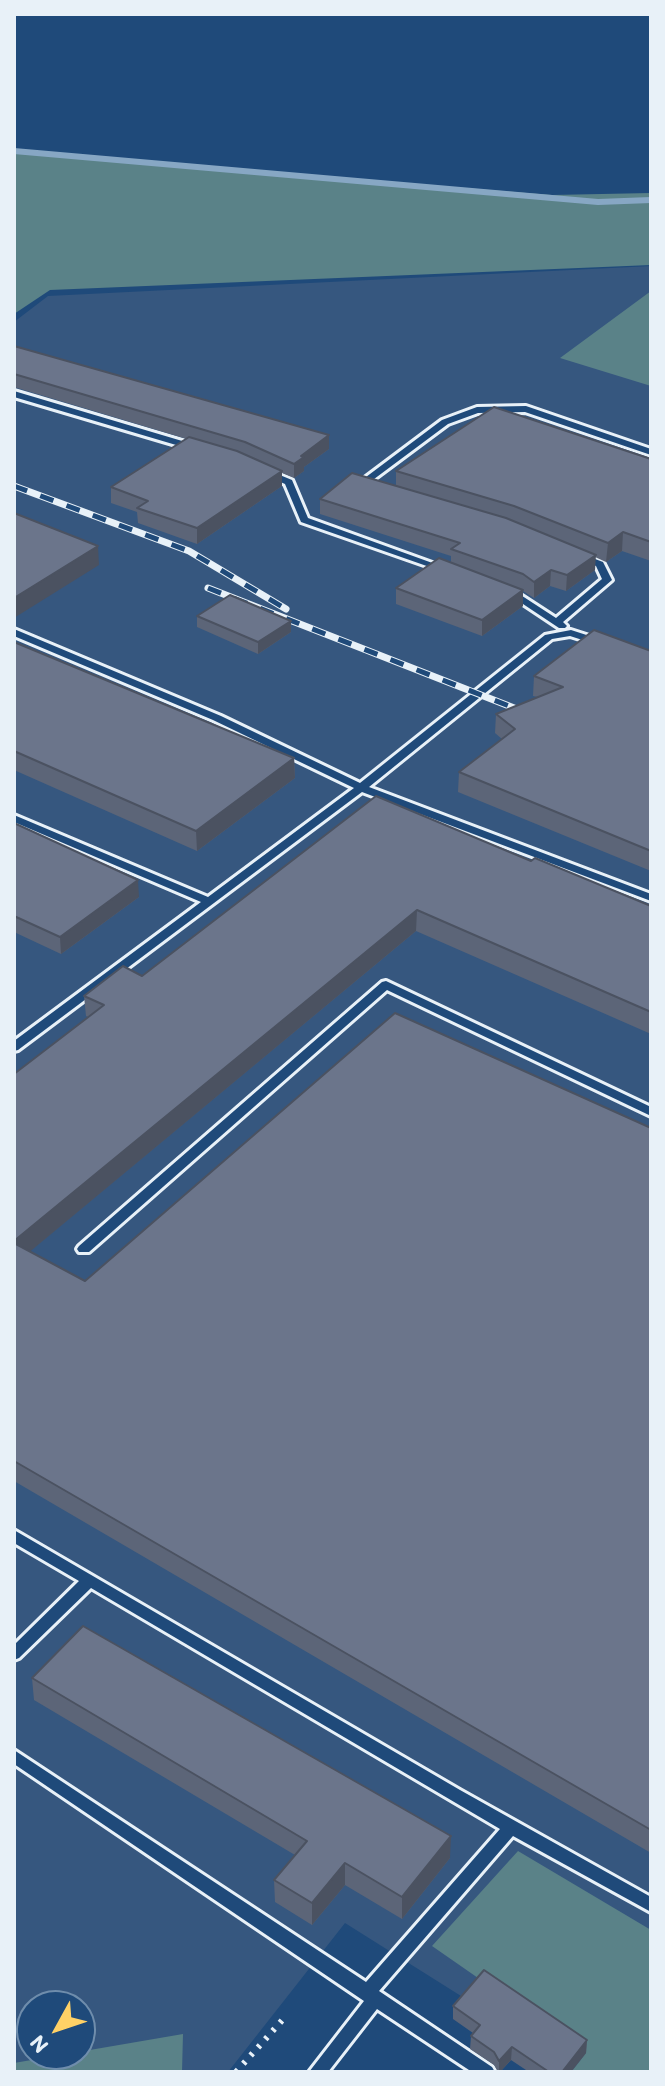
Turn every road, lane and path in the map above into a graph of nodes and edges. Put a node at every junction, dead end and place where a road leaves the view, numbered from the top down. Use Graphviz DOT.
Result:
graph roads {
  1 [pos="14,394"];
  2 [pos="211,452"];
  3 [pos="651,452"];
  4 [pos="253,466"];
  5 [pos="371,490"];
  6 [pos="574,554"];
  7 [pos="461,575"];
  8 [pos="504,590"];
  9 [pos="557,622"];
  10 [pos="14,632"];
  11 [pos="571,633"];
  12 [pos="611,645"];
  13 [pos="361,788"];
  14 [pos="14,818"];
  15 [pos="651,898"];
  16 [pos="206,900"];
  17 [pos="14,1047"];
  18 [pos="651,1112"];
  19 [pos="84,1249"];
  20 [pos="14,1536"];
  21 [pos="89,1581"];
  22 [pos="14,1654"];
  23 [pos="14,1756"];
  24 [pos="511,1827"];
  25 [pos="651,1905"];
  26 [pos="370,1997"];
  27 [pos="286,2016"];
  28 [pos="236,2072"];
  29 [pos="318,2072"];
  30 [pos="486,2072"];
  1 -- 2 [label="lane"];
  3 -- 5 [label="lane"];
  4 -- 7 [label="lane"];
  6 -- 9 [label="lane"];
  8 -- 9 [label="lane"];
  9 -- 11 [label="lane"];
  10 -- 13 [label="lane"];
  11 -- 12 [label="lane"];
  11 -- 13 [label="lane"];
  13 -- 15 [label="lane"];
  13 -- 16 [label="lane"];
  14 -- 16 [label="lane"];
  16 -- 17 [label="lane"];
  18 -- 19 [label="lane"];
  20 -- 21 [label="lane"];
  21 -- 22 [label="lane"];
  21 -- 24 [label="lane"];
  23 -- 26 [label="lane"];
  24 -- 25 [label="lane"];
  24 -- 26 [label="lane"];
  26 -- 29 [label="lane"];
  26 -- 30 [label="lane"];
  27 -- 28 [label="path"];
}
